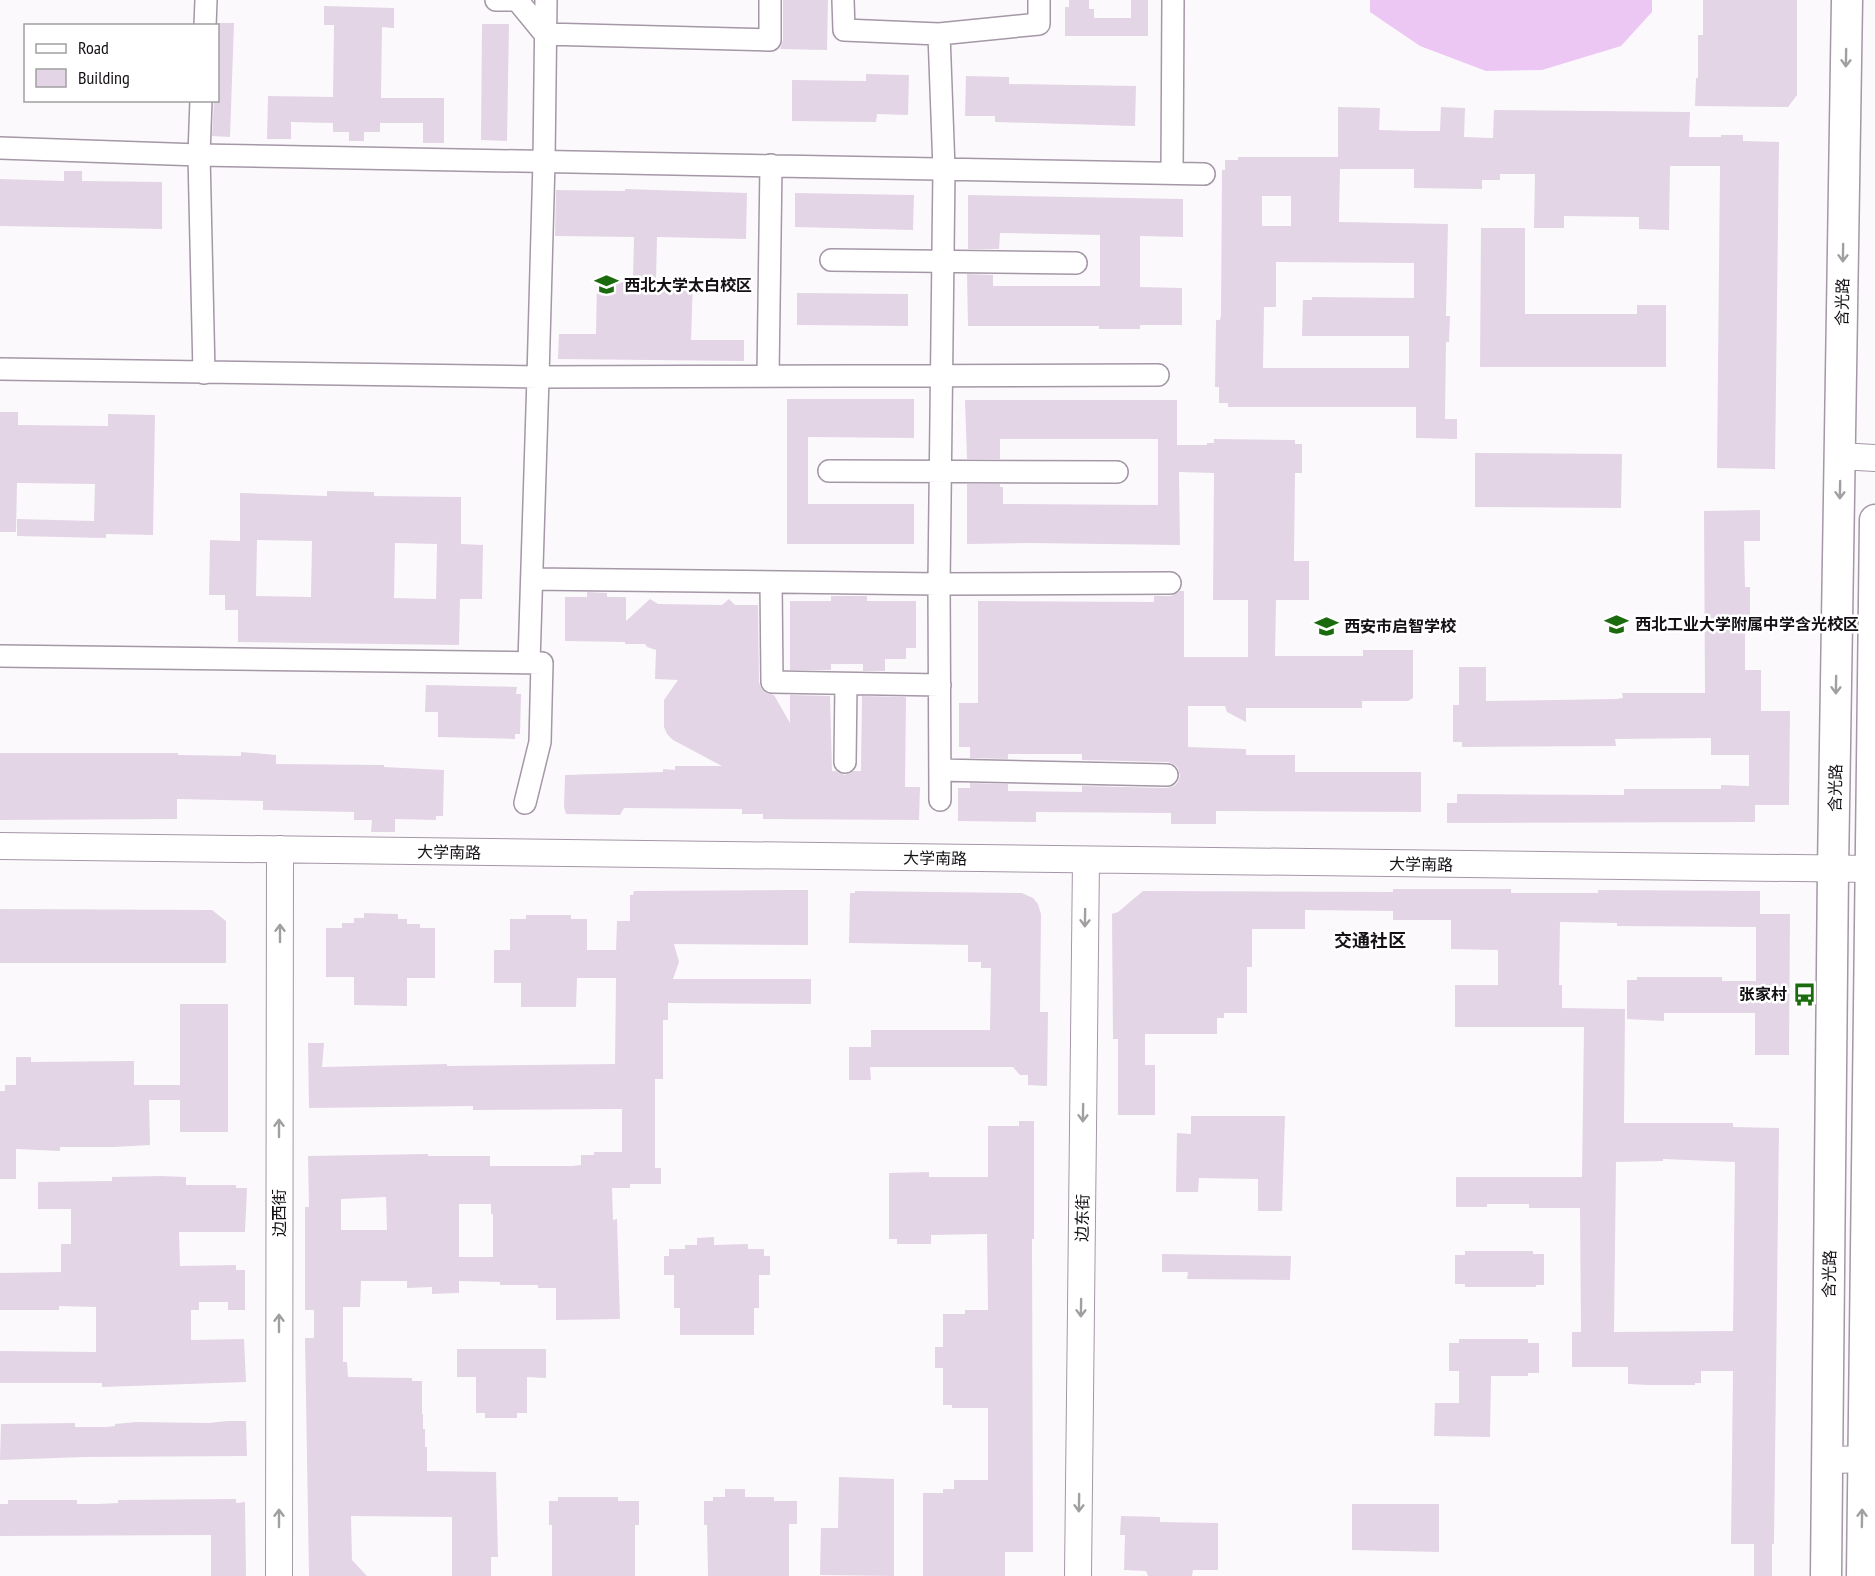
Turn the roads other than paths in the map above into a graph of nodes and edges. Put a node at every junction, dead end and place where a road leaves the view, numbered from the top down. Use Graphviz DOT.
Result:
graph roads {
  1 [pos="206,0"];
  2 [pos="496,0"];
  3 [pos="546,0"];
  4 [pos="770,0"];
  5 [pos="843,0"];
  6 [pos="1039,0"];
  7 [pos="1173,0"];
  8 [pos="1847,0"];
  9 [pos="205,24"];
  10 [pos="545,34"];
  11 [pos="939,34"];
  12 [pos="201,102"];
  13 [pos="0,148"];
  14 [pos="199,154"];
  15 [pos="544,161"];
  16 [pos="771,165"];
  17 [pos="944,168"];
  18 [pos="1172,173"];
  19 [pos="1204,174"];
  20 [pos="831,260"];
  21 [pos="943,261"];
  22 [pos="1076,263"];
  23 [pos="0,369"];
  24 [pos="204,373"];
  25 [pos="941,375"];
  26 [pos="1158,375"];
  27 [pos="768,376"];
  28 [pos="538,377"];
  29 [pos="1840,456"];
  30 [pos="1875,459"];
  31 [pos="829,471"];
  32 [pos="940,471"];
  33 [pos="1117,472"];
  34 [pos="1875,520"];
  35 [pos="532,579"];
  36 [pos="771,582"];
  37 [pos="1170,583"];
  38 [pos="939,584"];
  39 [pos="0,656"];
  40 [pos="529,662"];
  41 [pos="846,684"];
  42 [pos="940,685"];
  43 [pos="845,762"];
  44 [pos="940,770"];
  45 [pos="1167,775"];
  46 [pos="940,800"];
  47 [pos="525,803"];
  48 [pos="0,846"];
  49 [pos="280,849"];
  50 [pos="1086,860"];
  51 [pos="1833,869"];
  52 [pos="1871,869"];
  53 [pos="1869,1459"];
  54 [pos="1827,1460"];
  55 [pos="279,1576"];
  56 [pos="1078,1576"];
  57 [pos="1826,1576"];
  58 [pos="1862,1576"];
  1 -- 9 [label="street"];
  2 -- 10 [label="street"];
  3 -- 10 [label="street"];
  4 -- 10 [label="street"];
  5 -- 11 [label="street"];
  6 -- 11 [label="street"];
  7 -- 18 [label="street"];
  8 -- 29 [label="main road, 含光路, one-way"];
  10 -- 15 [label="street"];
  11 -- 17 [label="street"];
  12 -- 14 [label="street"];
  13 -- 14 [label="street"];
  14 -- 15 [label="street"];
  14 -- 24 [label="street"];
  15 -- 16 [label="street"];
  15 -- 28 [label="street"];
  16 -- 17 [label="street"];
  16 -- 27 [label="street"];
  17 -- 18 [label="street"];
  17 -- 21 [label="street"];
  18 -- 19 [label="street"];
  20 -- 21 [label="street"];
  21 -- 22 [label="street"];
  21 -- 25 [label="street"];
  23 -- 24 [label="street"];
  24 -- 28 [label="street"];
  25 -- 26 [label="street"];
  25 -- 27 [label="street"];
  25 -- 32 [label="street"];
  27 -- 28 [label="street"];
  28 -- 35 [label="street"];
  29 -- 30 [label="street"];
  29 -- 51 [label="main road, 含光路, one-way"];
  31 -- 32 [label="street"];
  32 -- 33 [label="street"];
  32 -- 38 [label="street"];
  34 -- 52 [label="main road"];
  35 -- 36 [label="street"];
  35 -- 40 [label="street"];
  36 -- 38 [label="street"];
  36 -- 41 [label="street"];
  37 -- 38 [label="street"];
  38 -- 42 [label="street"];
  39 -- 40 [label="street"];
  40 -- 47 [label="street"];
  41 -- 42 [label="street"];
  41 -- 43 [label="street"];
  42 -- 44 [label="street"];
  44 -- 45 [label="street"];
  44 -- 46 [label="street"];
  48 -- 49 [label="street, 大学南路"];
  49 -- 50 [label="street, 大学南路"];
  55 -- 49 [label="street, 边西街, one-way"];
  50 -- 51 [label="street, 大学南路"];
  50 -- 56 [label="street, 边东街, one-way"];
  51 -- 52 [label="street, 大学南路"];
  51 -- 54 [label="main road, 含光路"];
  52 -- 53 [label="main road"];
  53 -- 54 [label="street"];
  58 -- 53 [label="main road, one-way"];
  54 -- 57 [label="main road, 含光路"];
}
